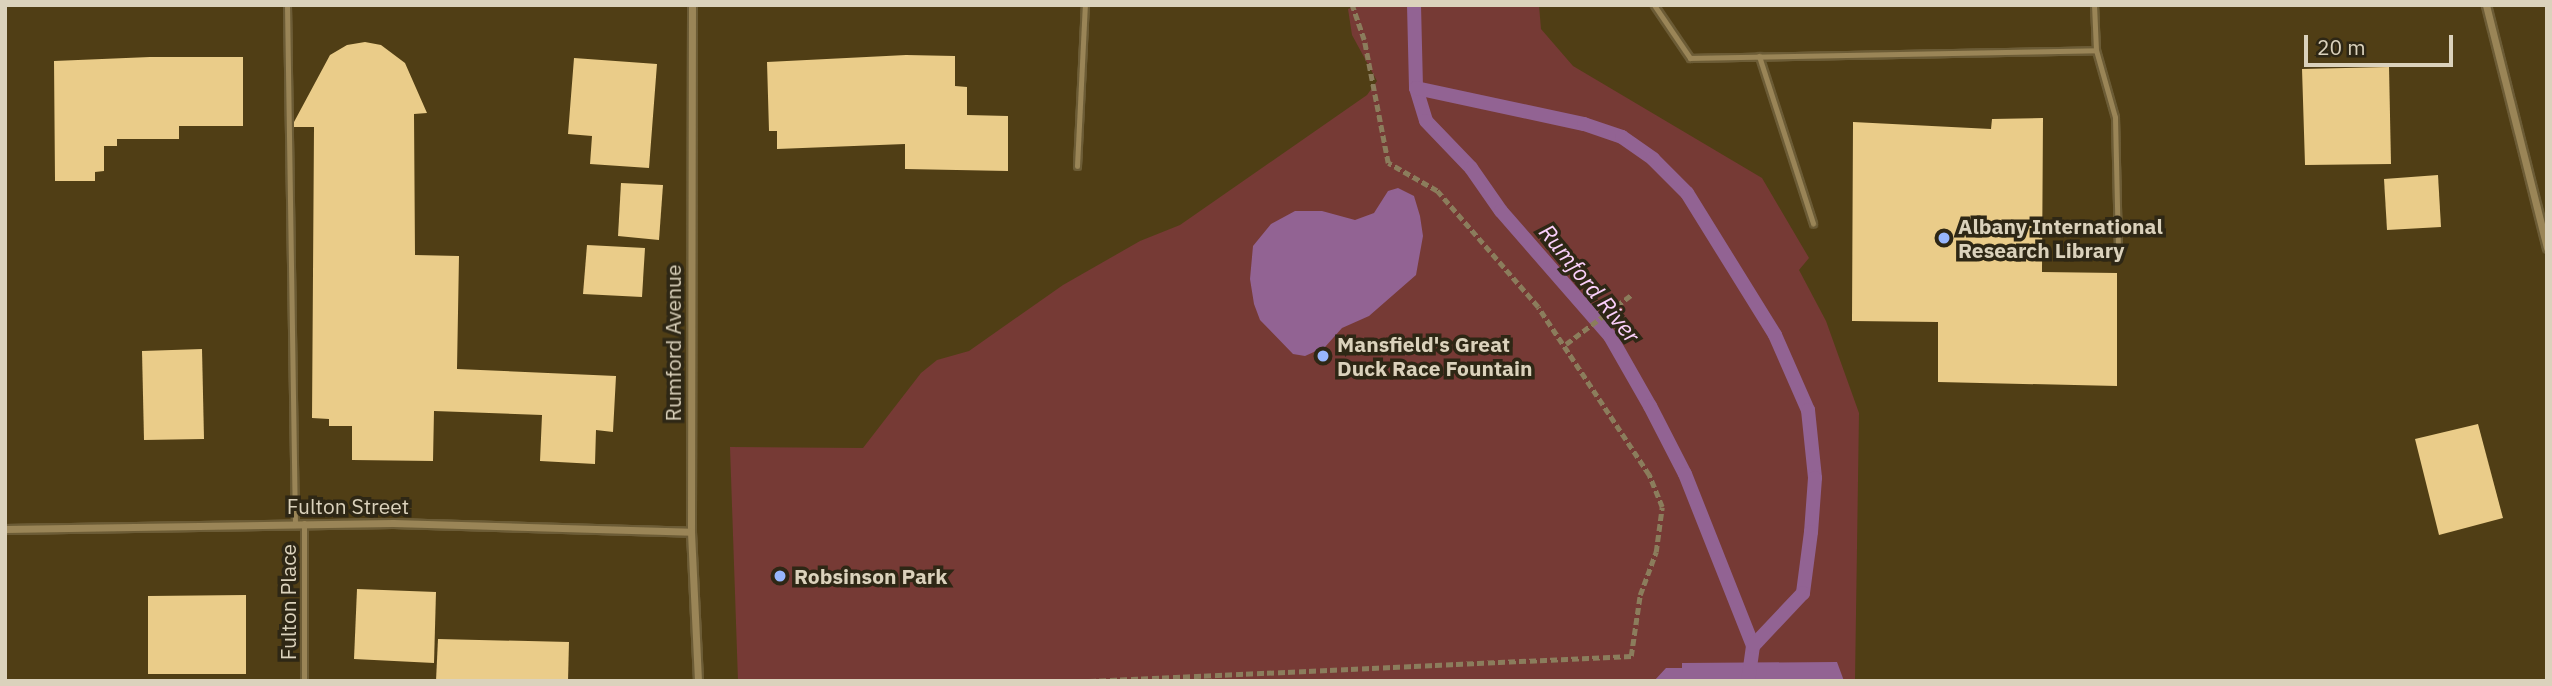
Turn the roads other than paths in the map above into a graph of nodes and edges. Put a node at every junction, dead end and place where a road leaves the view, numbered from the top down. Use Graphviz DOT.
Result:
graph roads {
  1 [pos="287,5"];
  2 [pos="692,5"];
  3 [pos="1085,5"];
  4 [pos="1654,5"];
  5 [pos="2094,5"];
  6 [pos="2486,5"];
  7 [pos="2096,50"];
  8 [pos="1759,57"];
  9 [pos="1077,166"];
  10 [pos="1813,223"];
  11 [pos="2547,247"];
  12 [pos="2118,249"];
  13 [pos="304,523"];
  14 [pos="295,524"];
  15 [pos="5,529"];
  16 [pos="691,532"];
  17 [pos="304,681"];
  18 [pos="698,681"];
  1 -- 14 [label="lane"];
  2 -- 16 [label="street, Rumford Avenue"];
  3 -- 9 [label="lane"];
  4 -- 8 [label="lane"];
  5 -- 7 [label="lane"];
  6 -- 11 [label="street"];
  7 -- 8 [label="lane"];
  7 -- 12 [label="lane"];
  8 -- 10 [label="lane"];
  13 -- 14 [label="street, Fulton Street"];
  13 -- 16 [label="street, Fulton Street"];
  13 -- 17 [label="lane, Fulton Place"];
  14 -- 15 [label="street, Fulton Street"];
  16 -- 18 [label="street, Rumford Avenue"];
}
